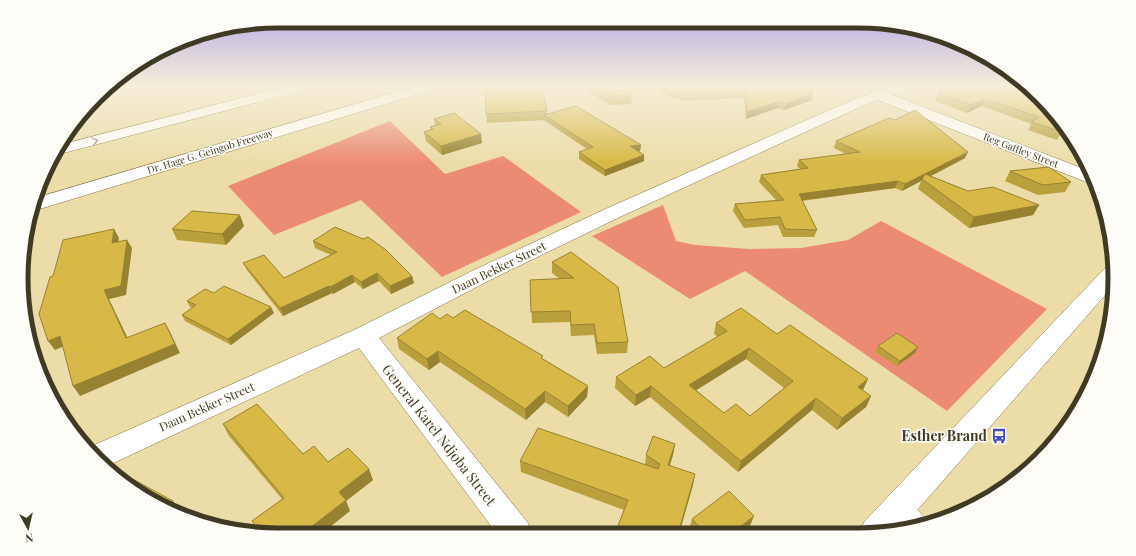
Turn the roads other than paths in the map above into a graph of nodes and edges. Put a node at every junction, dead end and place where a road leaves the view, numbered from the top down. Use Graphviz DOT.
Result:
graph roads {
  1 [pos="205,112"];
  2 [pos="342,112"];
  3 [pos="837,112"];
  4 [pos="921,112"];
  5 [pos="254,138"];
  6 [pos="63,150"];
  7 [pos="1086,176"];
  8 [pos="40,203"];
  9 [pos="36,217"];
  10 [pos="1108,279"];
  11 [pos="363,336"];
  12 [pos="101,455"];
  13 [pos="895,524"];
  14 [pos="511,528"];
  6 -- 1 [label="main road, one-way"];
  2 -- 5 [label="main road, Dr. Hage G. Geingob Freeway"];
  3 -- 11 [label="main road, Daan Bekker Street"];
  4 -- 7 [label="main road, Reg Gaffley Street"];
  5 -- 8 [label="main road, Dr. Hage G. Geingob Freeway"];
  5 -- 9 [label="main road"];
  10 -- 13 [label="main road"];
  11 -- 12 [label="main road, Daan Bekker Street"];
  11 -- 14 [label="main road, General Karel Ndjoba Street"];
}
